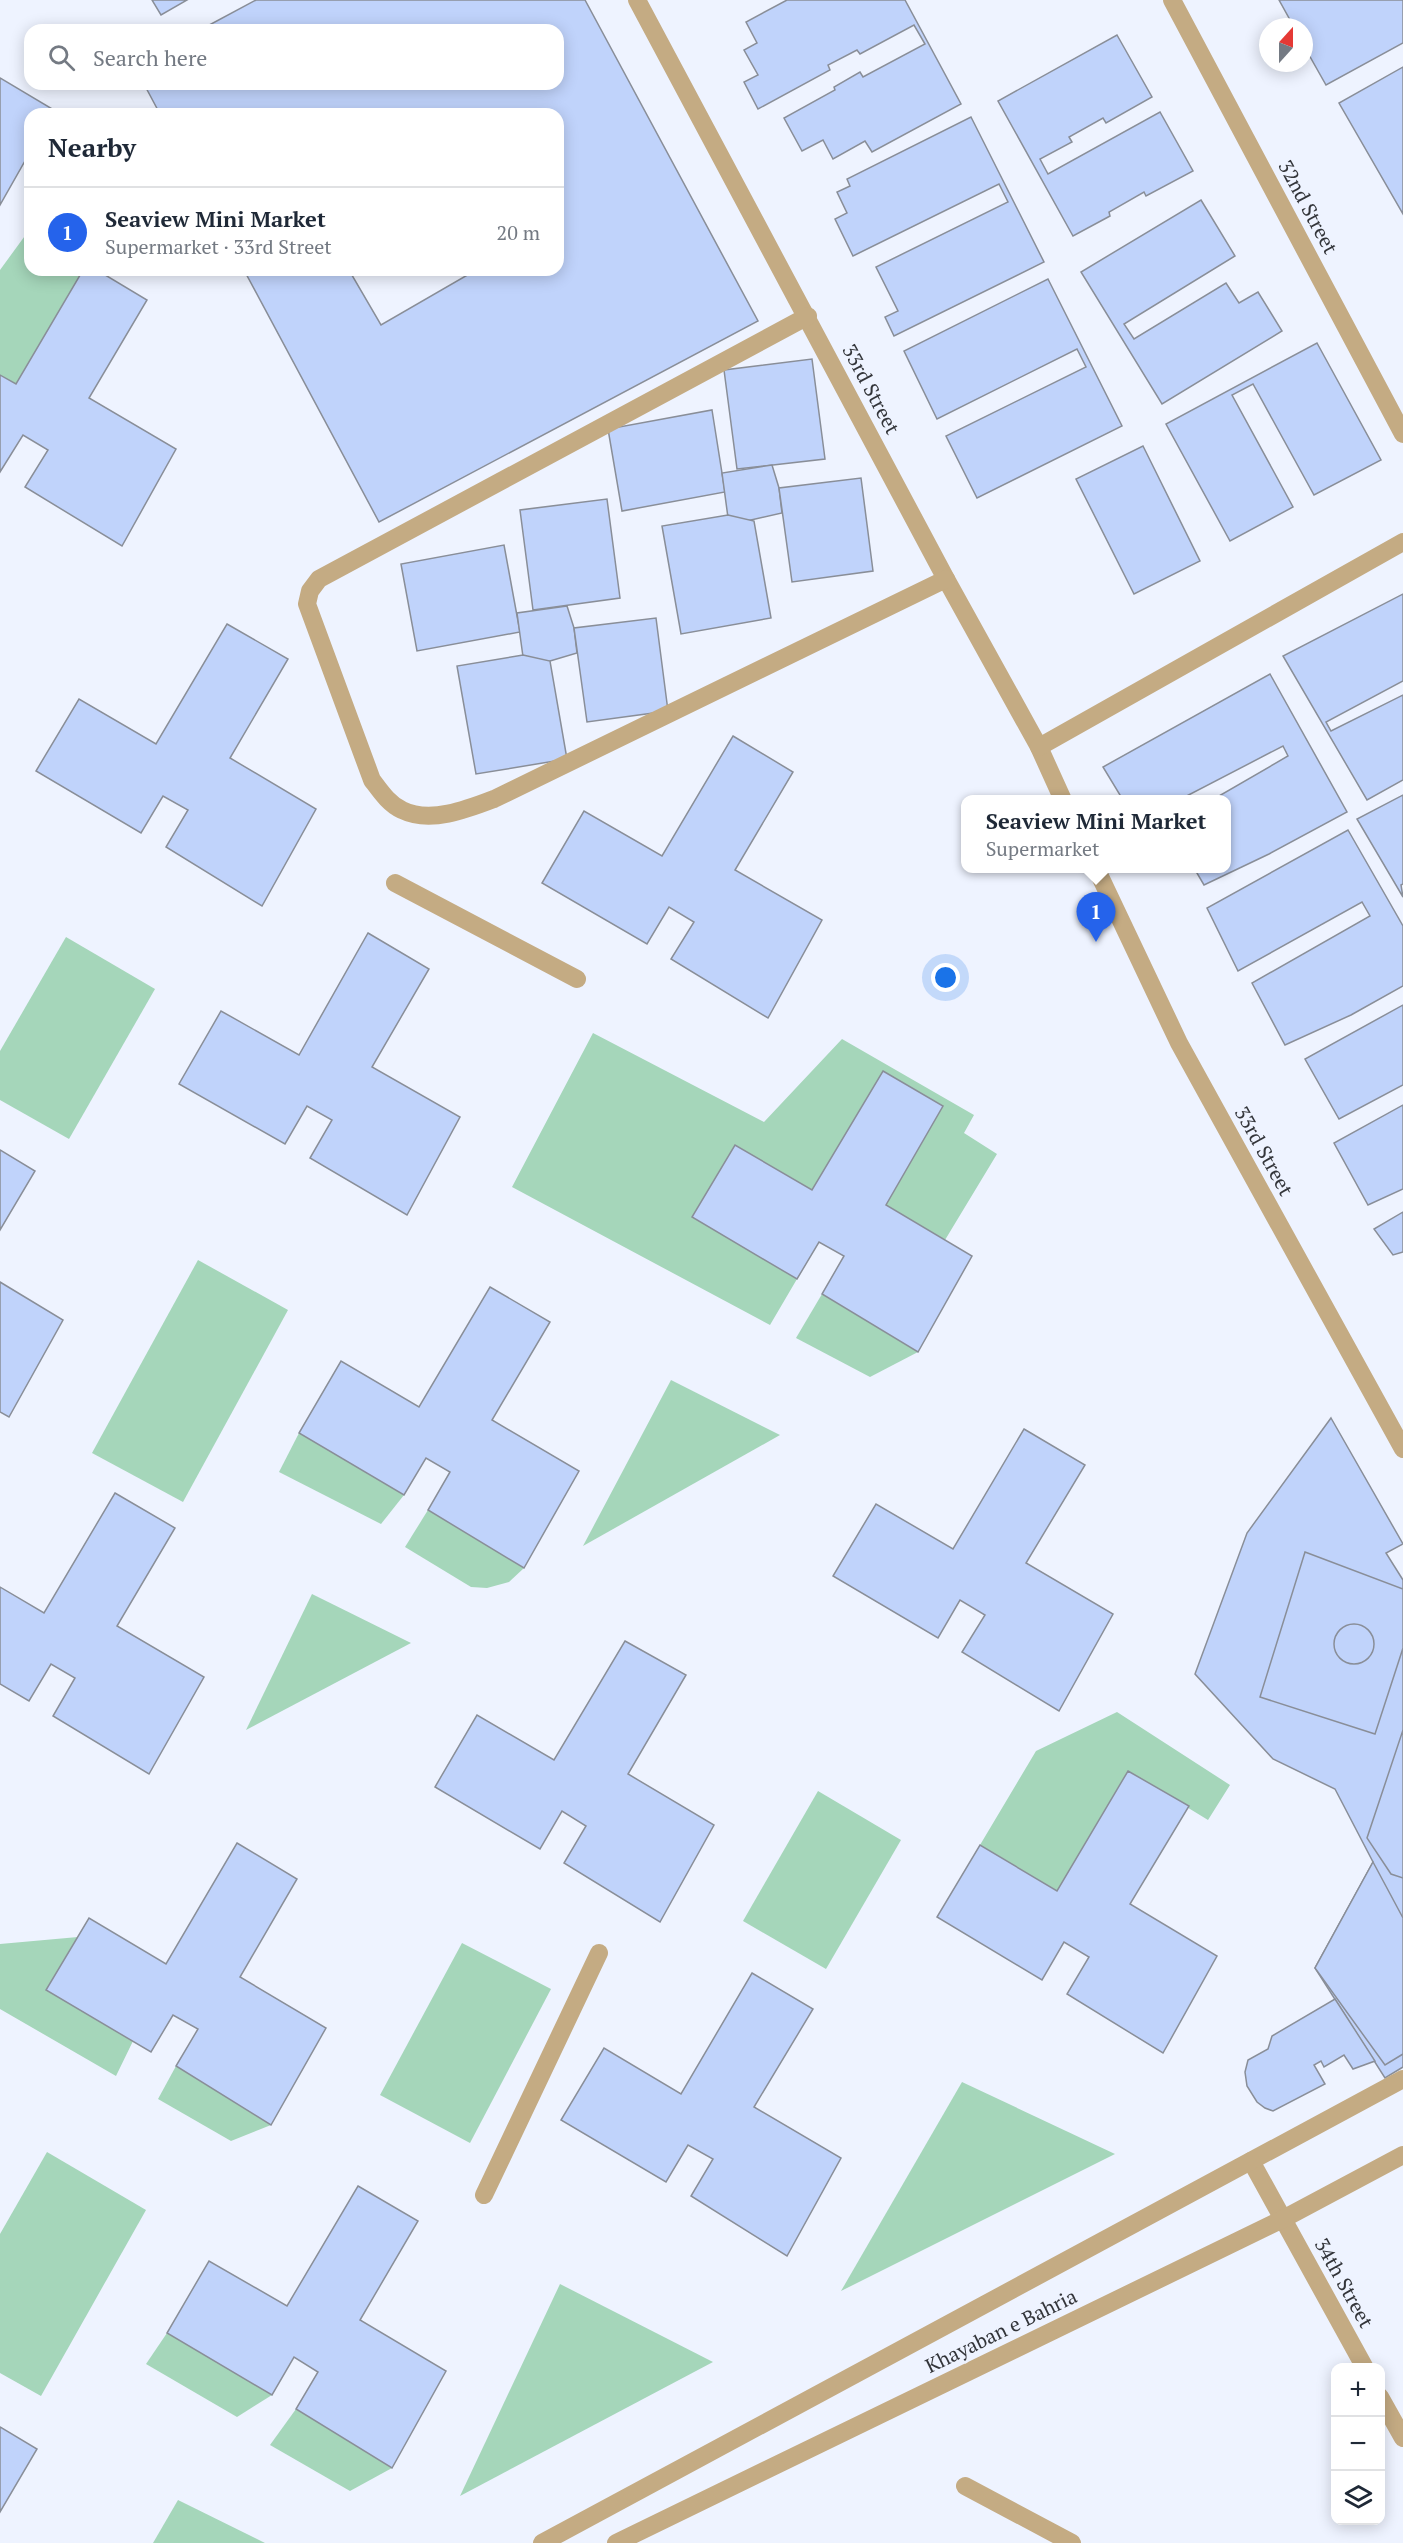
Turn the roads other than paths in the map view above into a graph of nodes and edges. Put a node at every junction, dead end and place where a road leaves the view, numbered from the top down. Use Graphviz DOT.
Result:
graph roads {
  1 [pos="637,0"];
  2 [pos="1172,0"];
  3 [pos="808,316"];
  4 [pos="1403,434"];
  5 [pos="1403,542"];
  6 [pos="946,579"];
  7 [pos="1038,747"];
  8 [pos="1062,795"];
  9 [pos="1098,873"];
  10 [pos="395,883"];
  11 [pos="577,979"];
  12 [pos="1403,1449"];
  13 [pos="599,1953"];
  14 [pos="1403,2079"];
  15 [pos="1403,2155"];
  16 [pos="1251,2161"];
  17 [pos="484,2195"];
  18 [pos="1284,2219"];
  19 [pos="1363,2363"];
  20 [pos="1385,2406"];
  21 [pos="1403,2438"];
  22 [pos="965,2486"];
  23 [pos="542,2543"];
  24 [pos="616,2543"];
  25 [pos="1072,2543"];
  1 -- 3 [label="street, 33rd Street"];
  2 -- 4 [label="street, 32nd Street"];
  3 -- 6 [label="street, 33rd Street"];
  3 -- 6 [label="street"];
  5 -- 7 [label="street"];
  6 -- 7 [label="street, 33rd Street"];
  7 -- 8 [label="street, 33rd Street"];
  9 -- 12 [label="street, 33rd Street"];
  10 -- 11 [label="street"];
  13 -- 17 [label="street"];
  14 -- 16 [label="street"];
  15 -- 18 [label="street, Khayaban e Bahria"];
  16 -- 18 [label="street, 34th Street"];
  16 -- 23 [label="street"];
  18 -- 19 [label="street, 34th Street"];
  18 -- 24 [label="street, Khayaban e Bahria"];
  20 -- 21 [label="street"];
  22 -- 25 [label="street"];
}
